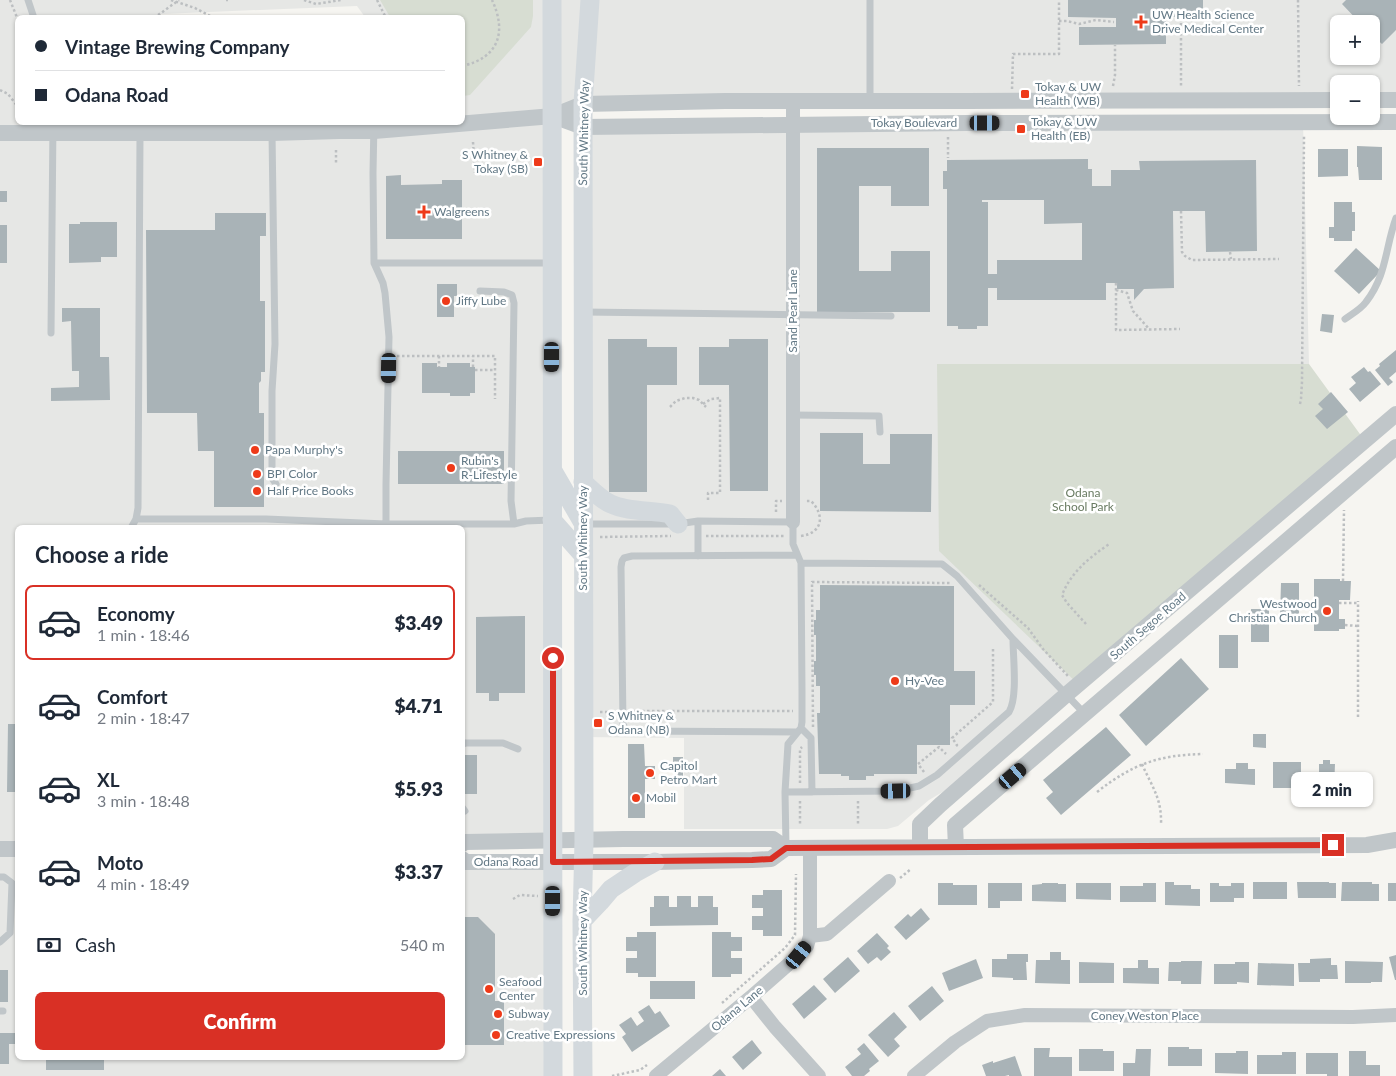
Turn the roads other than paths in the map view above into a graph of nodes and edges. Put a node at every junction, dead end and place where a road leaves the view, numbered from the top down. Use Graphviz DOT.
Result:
graph roads {
  1 [pos="28,0"];
  2 [pos="552,0"];
  3 [pos="590,0"];
  4 [pos="870,0"];
  5 [pos="33,15"];
  6 [pos="1330,100"];
  7 [pos="1380,100"];
  8 [pos="1396,100"];
  9 [pos="792,101"];
  10 [pos="870,101"];
  11 [pos="583,104"];
  12 [pos="553,116"];
  13 [pos="465,121"];
  14 [pos="1396,122"];
  15 [pos="407,125"];
  16 [pos="793,125"];
  17 [pos="374,127"];
  18 [pos="583,127"];
  19 [pos="53,128"];
  20 [pos="0,133"];
  21 [pos="272,133"];
  22 [pos="140,134"];
  23 [pos="1396,218"];
  24 [pos="374,263"];
  25 [pos="552,263"];
  26 [pos="480,291"];
  27 [pos="584,312"];
  28 [pos="793,314"];
  29 [pos="892,316"];
  30 [pos="1345,319"];
  31 [pos="51,333"];
  32 [pos="1396,414"];
  33 [pos="793,415"];
  34 [pos="880,432"];
  35 [pos="1396,447"];
  36 [pos="552,471"];
  37 [pos="583,482"];
  38 [pos="276,484"];
  39 [pos="136,518"];
  40 [pos="277,519"];
  41 [pos="552,520"];
  42 [pos="698,521"];
  43 [pos="792,522"];
  44 [pos="386,524"];
  45 [pos="514,524"];
  46 [pos="583,524"];
  47 [pos="678,524"];
  48 [pos="133,525"];
  49 [pos="277,525"];
  50 [pos="583,555"];
  51 [pos="797,555"];
  52 [pos="698,556"];
  53 [pos="801,563"];
  54 [pos="1013,639"];
  55 [pos="1066,694"];
  56 [pos="1085,714"];
  57 [pos="799,730"];
  58 [pos="465,743"];
  59 [pos="518,749"];
  60 [pos="784,792"];
  61 [pos="812,792"];
  62 [pos="1396,840"];
  63 [pos="553,841"];
  64 [pos="584,841"];
  65 [pos="465,842"];
  66 [pos="1367,845"];
  67 [pos="810,847"];
  68 [pos="920,847"];
  69 [pos="956,847"];
  70 [pos="786,848"];
  71 [pos="0,849"];
  72 [pos="15,849"];
  73 [pos="1396,852"];
  74 [pos="465,861"];
  75 [pos="553,862"];
  76 [pos="583,862"];
  77 [pos="656,862"];
  78 [pos="0,878"];
  79 [pos="889,881"];
  80 [pos="582,921"];
  81 [pos="810,936"];
  82 [pos="0,942"];
  83 [pos="751,997"];
  84 [pos="1396,1015"];
  85 [pos="553,1076"];
  86 [pos="583,1076"];
  87 [pos="656,1076"];
  88 [pos="819,1076"];
  89 [pos="914,1076"];
  1 -- 5 [label="lane"];
  2 -- 12 [label="main road"];
  3 -- 11 [label="main road, South Whitney Way"];
  4 -- 10 [label="lane"];
  6 -- 10 [label="street, Tokay Boulevard"];
  7 -- 8 [label="street"];
  9 -- 10 [label="street, Tokay Boulevard"];
  9 -- 11 [label="street, Tokay Boulevard"];
  9 -- 16 [label="street, Sand Pearl Lane"];
  11 -- 12 [label="street, Tokay Boulevard"];
  11 -- 18 [label="main road, South Whitney Way"];
  12 -- 13 [label="street, Tokay Boulevard"];
  12 -- 18 [label="street, Tokay Boulevard"];
  12 -- 25 [label="main road"];
  14 -- 16 [label="street, Tokay Boulevard"];
  15 -- 17 [label="street, Tokay Boulevard"];
  16 -- 18 [label="street, Tokay Boulevard"];
  16 -- 28 [label="street, Sand Pearl Lane"];
  17 -- 21 [label="street, Tokay Boulevard"];
  17 -- 24 [label="lane"];
  18 -- 27 [label="main road, South Whitney Way"];
  19 -- 20 [label="street, Tokay Boulevard"];
  19 -- 22 [label="street, Tokay Boulevard"];
  19 -- 31 [label="lane"];
  21 -- 22 [label="street, Tokay Boulevard"];
  21 -- 38 [label="lane"];
  22 -- 39 [label="lane"];
  23 -- 30 [label="lane"];
  24 -- 25 [label="lane"];
  24 -- 44 [label="lane"];
  25 -- 36 [label="main road"];
  26 -- 45 [label="lane"];
  27 -- 28 [label="lane"];
  27 -- 37 [label="main road, South Whitney Way"];
  28 -- 29 [label="lane"];
  28 -- 33 [label="street, Sand Pearl Lane"];
  32 -- 55 [label="street, South Segoe Road"];
  33 -- 34 [label="lane"];
  33 -- 43 [label="street, Sand Pearl Lane"];
  35 -- 56 [label="street, South Segoe Road"];
  36 -- 41 [label="main road"];
  36 -- 46 [label="main road"];
  37 -- 46 [label="main road, South Whitney Way"];
  37 -- 47 [label="main road"];
  39 -- 40 [label="lane"];
  39 -- 48 [label="lane"];
  40 -- 44 [label="lane"];
  40 -- 49 [label="lane"];
  41 -- 45 [label="lane"];
  41 -- 50 [label="main road"];
  41 -- 63 [label="main road"];
  42 -- 43 [label="lane"];
  42 -- 47 [label="lane"];
  42 -- 52 [label="lane"];
  43 -- 51 [label="lane"];
  44 -- 45 [label="lane"];
  46 -- 47 [label="lane"];
  46 -- 50 [label="main road, South Whitney Way"];
  50 -- 64 [label="main road, South Whitney Way"];
  51 -- 52 [label="lane"];
  51 -- 53 [label="lane"];
  52 -- 57 [label="lane"];
  53 -- 54 [label="lane"];
  53 -- 57 [label="lane"];
  54 -- 55 [label="lane"];
  54 -- 61 [label="lane"];
  55 -- 56 [label="lane"];
  55 -- 68 [label="street, South Segoe Road"];
  56 -- 69 [label="street, South Segoe Road"];
  57 -- 60 [label="lane"];
  57 -- 61 [label="lane"];
  58 -- 59 [label="lane"];
  60 -- 61 [label="lane"];
  60 -- 70 [label="lane"];
  62 -- 66 [label="street, Odana Road"];
  63 -- 64 [label="street, Odana Road"];
  63 -- 65 [label="street, Odana Road"];
  63 -- 75 [label="main road"];
  64 -- 70 [label="street, Odana Road"];
  64 -- 76 [label="main road, South Whitney Way"];
  66 -- 69 [label="street, Odana Road"];
  66 -- 73 [label="street, Odana Road"];
  67 -- 68 [label="street, Odana Road"];
  67 -- 70 [label="street, Odana Road"];
  67 -- 81 [label="street"];
  68 -- 69 [label="street, Odana Road"];
  70 -- 77 [label="street, Odana Road"];
  71 -- 72 [label="street"];
  74 -- 75 [label="street, Odana Road"];
  75 -- 76 [label="street, Odana Road"];
  75 -- 85 [label="main road"];
  76 -- 77 [label="street, Odana Road"];
  76 -- 80 [label="main road, South Whitney Way"];
  77 -- 80 [label="main road"];
  78 -- 82 [label="lane"];
  79 -- 81 [label="street"];
  80 -- 86 [label="main road, South Whitney Way"];
  81 -- 83 [label="street, Odana Lane"];
  83 -- 87 [label="street, Odana Lane"];
  83 -- 88 [label="street"];
  84 -- 89 [label="street, Coney Weston Place"];
}
